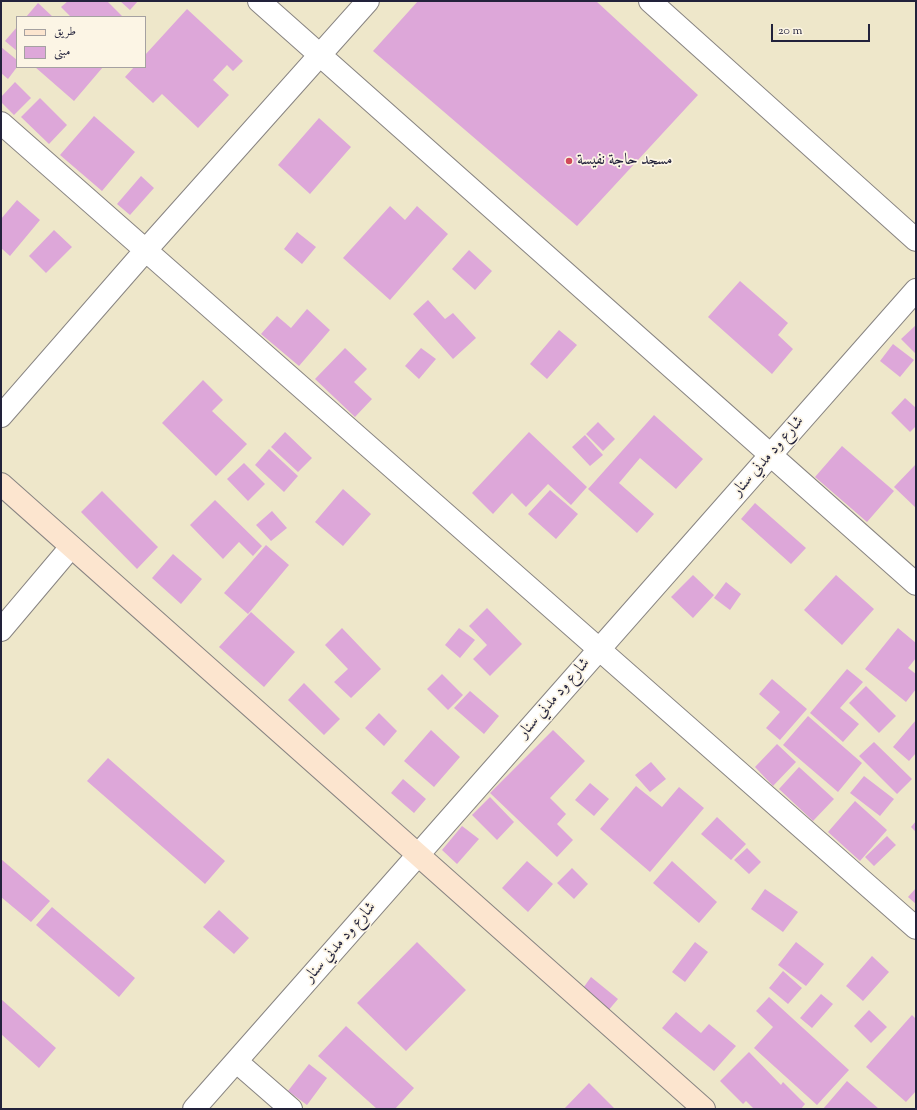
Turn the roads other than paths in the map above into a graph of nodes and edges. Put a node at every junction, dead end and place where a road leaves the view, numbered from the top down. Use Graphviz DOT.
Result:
graph roads {
  1 [pos="259,1"];
  2 [pos="368,1"];
  3 [pos="650,1"];
  4 [pos="321,54"];
  5 [pos="1,123"];
  6 [pos="916,240"];
  7 [pos="145,251"];
  8 [pos="916,290"];
  9 [pos="1,416"];
  10 [pos="770,456"];
  11 [pos="1,484"];
  12 [pos="71,547"];
  13 [pos="916,584"];
  14 [pos="1,630"];
  15 [pos="598,650"];
  16 [pos="418,855"];
  17 [pos="916,928"];
  18 [pos="236,1062"];
  19 [pos="194,1109"];
  20 [pos="290,1109"];
  21 [pos="704,1109"];
  1 -- 4 [label="street"];
  2 -- 4 [label="street"];
  3 -- 6 [label="street"];
  4 -- 7 [label="street"];
  4 -- 10 [label="street"];
  5 -- 7 [label="street"];
  7 -- 9 [label="street"];
  7 -- 15 [label="street"];
  8 -- 10 [label="street, شارع ود مدني سنار"];
  10 -- 13 [label="street"];
  10 -- 15 [label="street, شارع ود مدني سنار"];
  11 -- 12 [label="street"];
  12 -- 14 [label="street"];
  12 -- 16 [label="street"];
  15 -- 16 [label="street, شارع ود مدني سنار"];
  15 -- 17 [label="street"];
  16 -- 18 [label="street, شارع ود مدني سنار"];
  16 -- 21 [label="street"];
  18 -- 19 [label="street, شارع ود مدني سنار"];
  18 -- 20 [label="street"];
}
